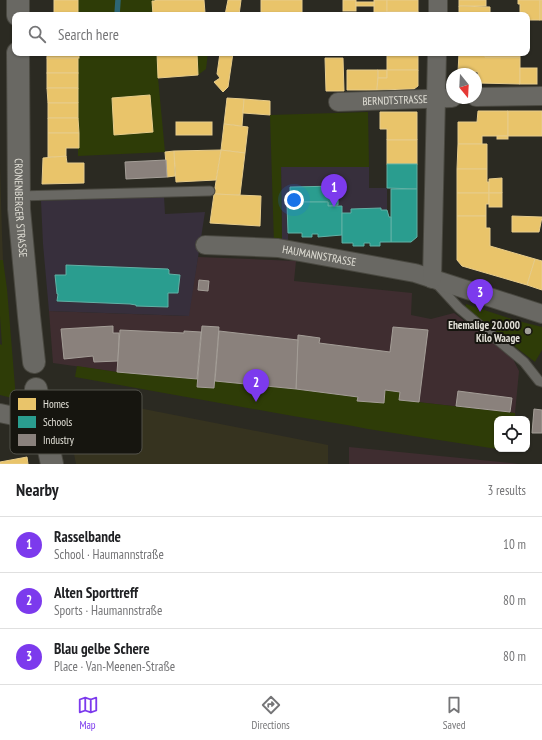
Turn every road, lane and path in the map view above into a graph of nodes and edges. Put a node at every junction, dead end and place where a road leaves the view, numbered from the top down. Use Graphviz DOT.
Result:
graph roads {
  1 [pos="18,0"];
  2 [pos="438,0"];
  3 [pos="18,12"];
  4 [pos="438,12"];
  5 [pos="18,56"];
  6 [pos="438,56"];
  7 [pos="542,96"];
  8 [pos="482,97"];
  9 [pos="444,98"];
  10 [pos="338,102"];
  11 [pos="210,190"];
  12 [pos="18,196"];
  13 [pos="205,245"];
  14 [pos="432,279"];
  15 [pos="542,314"];
  16 [pos="34,362"];
  17 [pos="542,382"];
  18 [pos="0,413"];
  19 [pos="10,416"];
  20 [pos="50,454"];
  21 [pos="52,464"];
  1 -- 3 [label="main road"];
  2 -- 4 [label="street"];
  5 -- 12 [label="main road, CRONENBERGER STRASSE"];
  6 -- 9 [label="street"];
  7 -- 8 [label="street"];
  9 -- 10 [label="street, BERNDTSTRASSE"];
  9 -- 14 [label="street"];
  11 -- 12 [label="lane"];
  12 -- 16 [label="main road, CRONENBERGER STRASSE"];
  13 -- 14 [label="street, HAUMANNSTRASSE"];
  14 -- 15 [label="street"];
  14 -- 17 [label="lane, HAUMANNSTRASSE"];
  18 -- 19 [label="street"];
  20 -- 21 [label="main road"];
}
